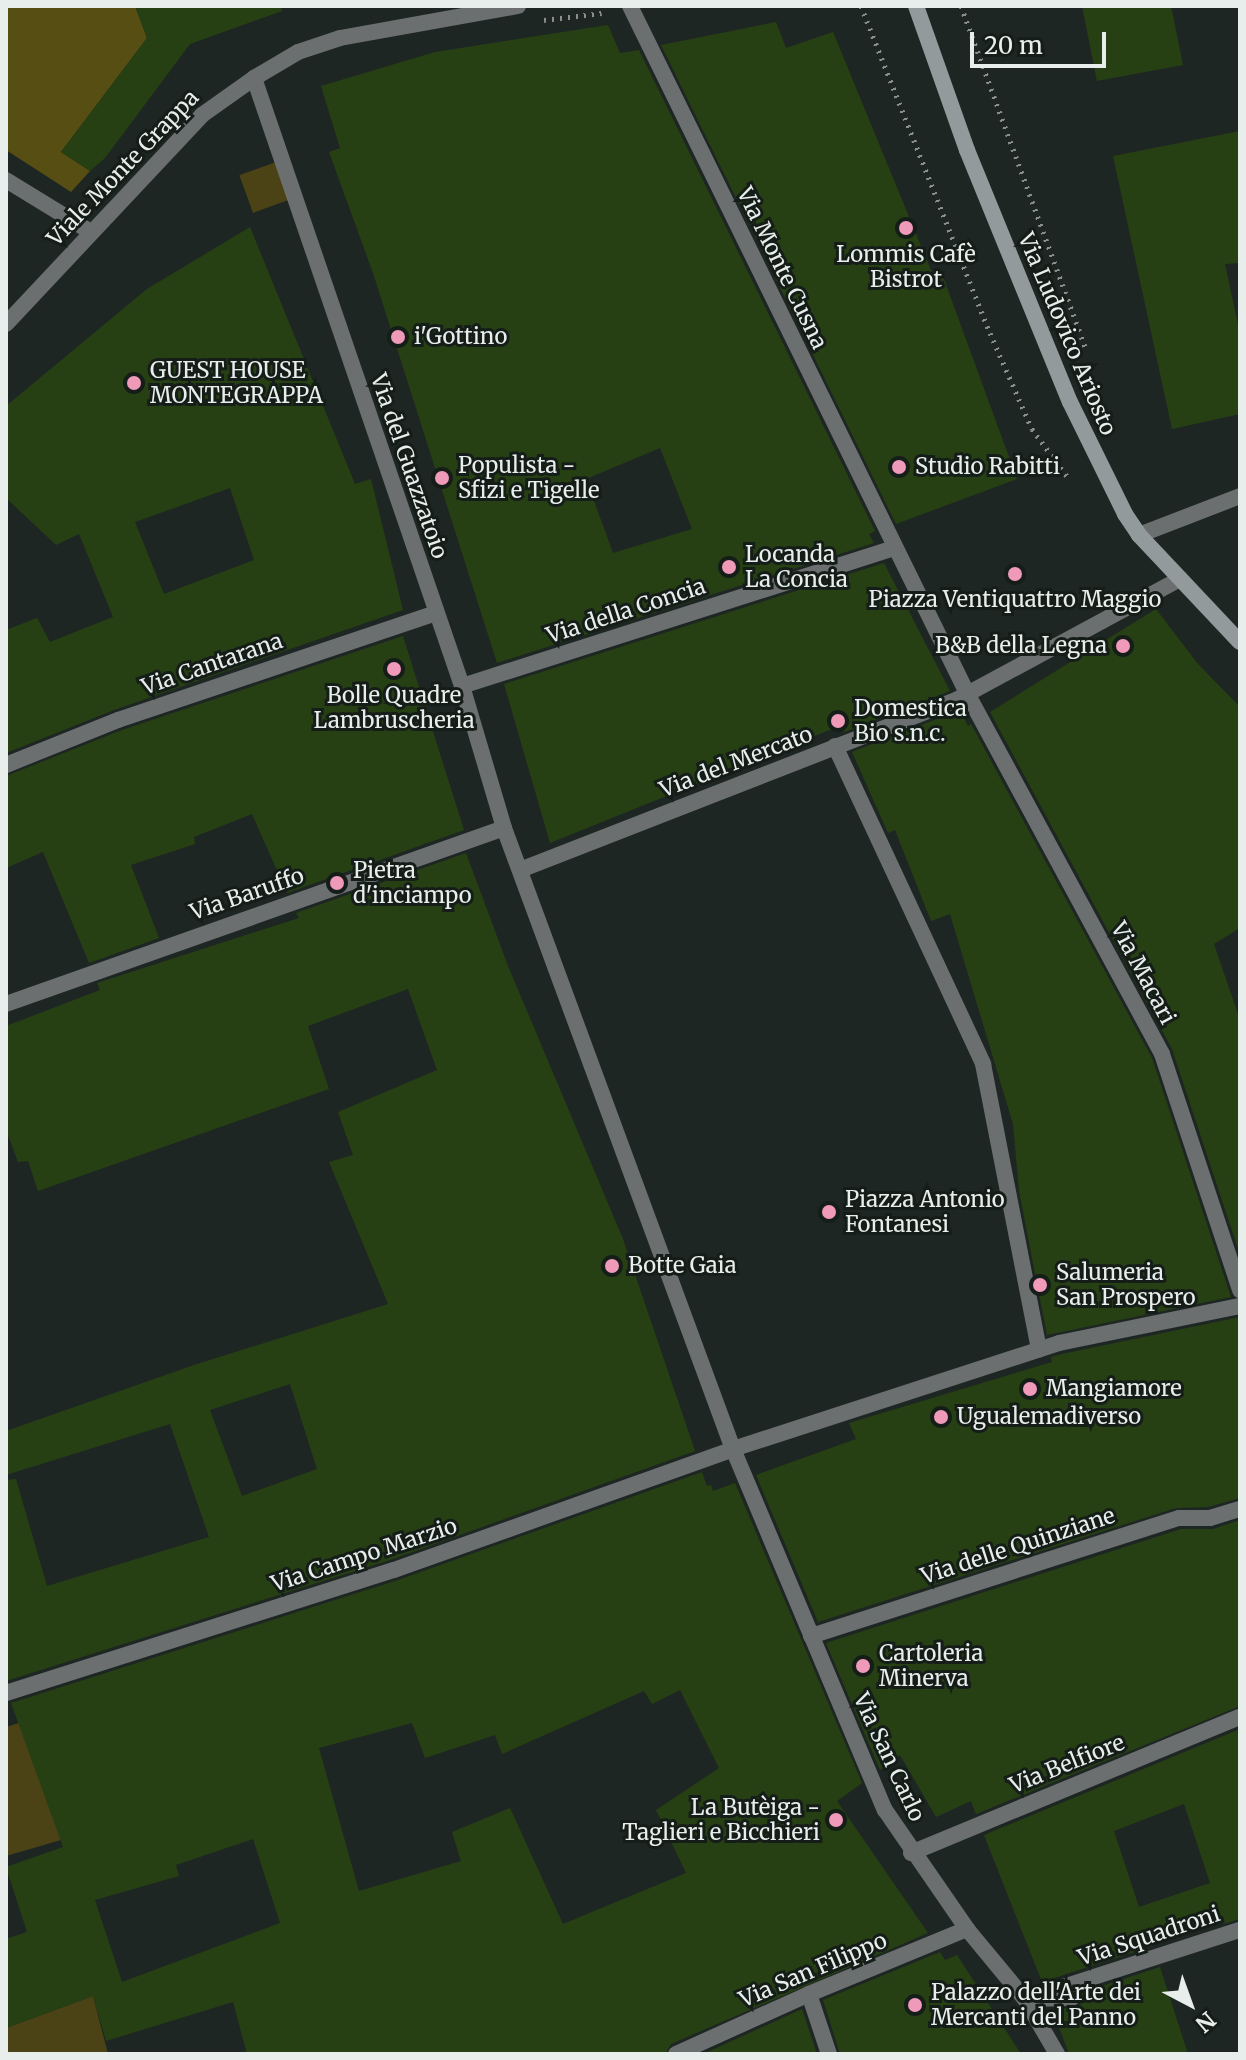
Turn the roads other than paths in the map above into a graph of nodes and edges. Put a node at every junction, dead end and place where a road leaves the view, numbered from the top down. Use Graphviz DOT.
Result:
graph roads {
  1 [pos="518,6"];
  2 [pos="630,6"];
  3 [pos="916,6"];
  4 [pos="254,78"];
  5 [pos="6,180"];
  6 [pos="91,232"];
  7 [pos="6,324"];
  8 [pos="1240,496"];
  9 [pos="1139,535"];
  10 [pos="895,548"];
  11 [pos="1180,579"];
  12 [pos="436,613"];
  13 [pos="1240,642"];
  14 [pos="462,686"];
  15 [pos="968,695"];
  16 [pos="835,746"];
  17 [pos="6,765"];
  18 [pos="504,828"];
  19 [pos="520,870"];
  20 [pos="6,1004"];
  21 [pos="1240,1290"];
  22 [pos="1240,1306"];
  23 [pos="1039,1350"];
  24 [pos="733,1449"];
  25 [pos="1240,1509"];
  26 [pos="811,1636"];
  27 [pos="6,1693"];
  28 [pos="1240,1717"];
  29 [pos="911,1853"];
  30 [pos="967,1929"];
  31 [pos="1240,1930"];
  32 [pos="809,1994"];
  33 [pos="1072,1998"];
  34 [pos="1025,1999"];
  35 [pos="676,2054"];
  36 [pos="829,2054"];
  37 [pos="1057,2054"];
  1 -- 4 [label="street, Viale Monte Grappa"];
  2 -- 10 [label="street, Via Monte Cusna"];
  3 -- 9 [label="street, Via Ludovico Ariosto"];
  4 -- 6 [label="street, Viale Monte Grappa"];
  4 -- 12 [label="street, Via del Guazzatoio"];
  5 -- 6 [label="street"];
  6 -- 7 [label="street, Viale Monte Grappa"];
  8 -- 9 [label="street"];
  9 -- 11 [label="street, Via Ludovico Ariosto"];
  10 -- 14 [label="street, Via della Concia"];
  10 -- 15 [label="street, Via Monte Cusna"];
  11 -- 13 [label="street, Via Ludovico Ariosto"];
  11 -- 15 [label="street"];
  12 -- 14 [label="street, Via del Guazzatoio"];
  12 -- 17 [label="street, Via Cantarana"];
  14 -- 18 [label="street, Via del Guazzatoio"];
  15 -- 16 [label="street, Via del Mercato"];
  15 -- 21 [label="street, Via Macari"];
  16 -- 19 [label="street, Via del Mercato"];
  16 -- 23 [label="street"];
  18 -- 19 [label="street, Via del Guazzatoio"];
  18 -- 20 [label="street, Via Baruffo"];
  19 -- 24 [label="street"];
  22 -- 23 [label="street, Via Campo Marzio"];
  23 -- 24 [label="street, Via Campo Marzio"];
  24 -- 26 [label="street, Via San Carlo"];
  24 -- 27 [label="street, Via Campo Marzio"];
  25 -- 26 [label="street, Via delle Quinziane"];
  26 -- 29 [label="street, Via San Carlo"];
  28 -- 29 [label="street, Via Belfiore"];
  29 -- 30 [label="street, Via San Carlo"];
  30 -- 32 [label="street, Via San Filippo"];
  30 -- 34 [label="street, Via San Carlo"];
  31 -- 34 [label="street, Via Squadroni"];
  32 -- 35 [label="street, Via San Filippo"];
  32 -- 36 [label="street"];
  33 -- 34 [label="street"];
  34 -- 37 [label="street, Via San Carlo"];
}
